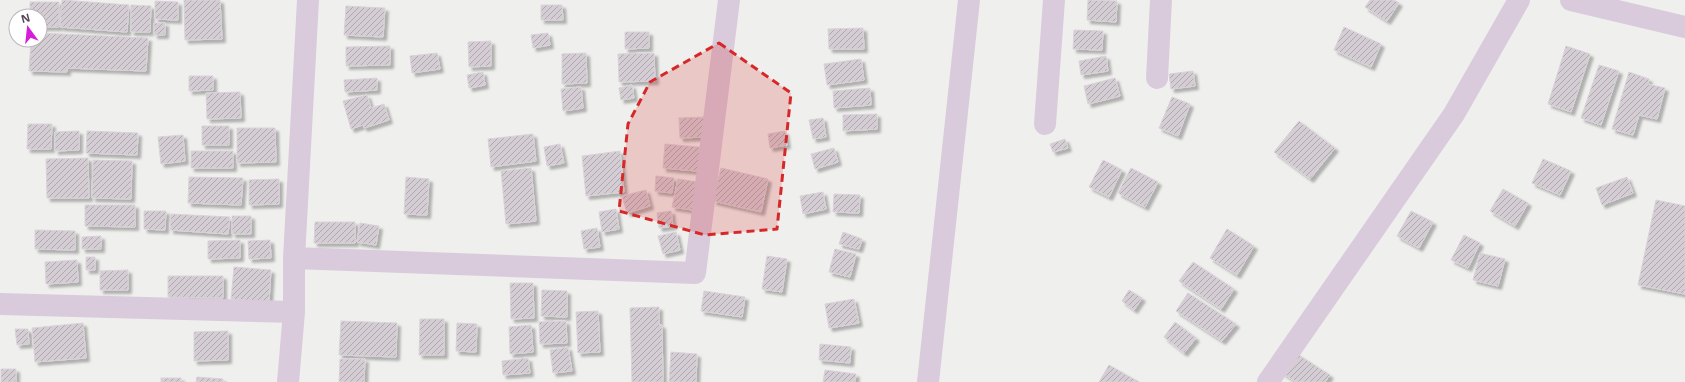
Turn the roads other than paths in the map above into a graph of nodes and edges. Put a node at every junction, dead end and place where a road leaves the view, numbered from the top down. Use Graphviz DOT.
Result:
graph roads {
  1 [pos="308,0"];
  2 [pos="729,0"];
  3 [pos="969,0"];
  4 [pos="1054,0"];
  5 [pos="1161,0"];
  6 [pos="1520,0"];
  7 [pos="1571,0"];
  8 [pos="1685,27"];
  9 [pos="1157,78"];
  10 [pos="1045,124"];
  11 [pos="294,258"];
  12 [pos="0,304"];
  13 [pos="294,312"];
  14 [pos="288,382"];
  15 [pos="928,382"];
  16 [pos="1268,382"];
  1 -- 11 [label="street"];
  2 -- 11 [label="street"];
  3 -- 15 [label="street"];
  4 -- 10 [label="street"];
  5 -- 9 [label="street"];
  6 -- 16 [label="street"];
  7 -- 8 [label="street"];
  11 -- 13 [label="street"];
  12 -- 13 [label="street"];
  13 -- 14 [label="street"];
}
